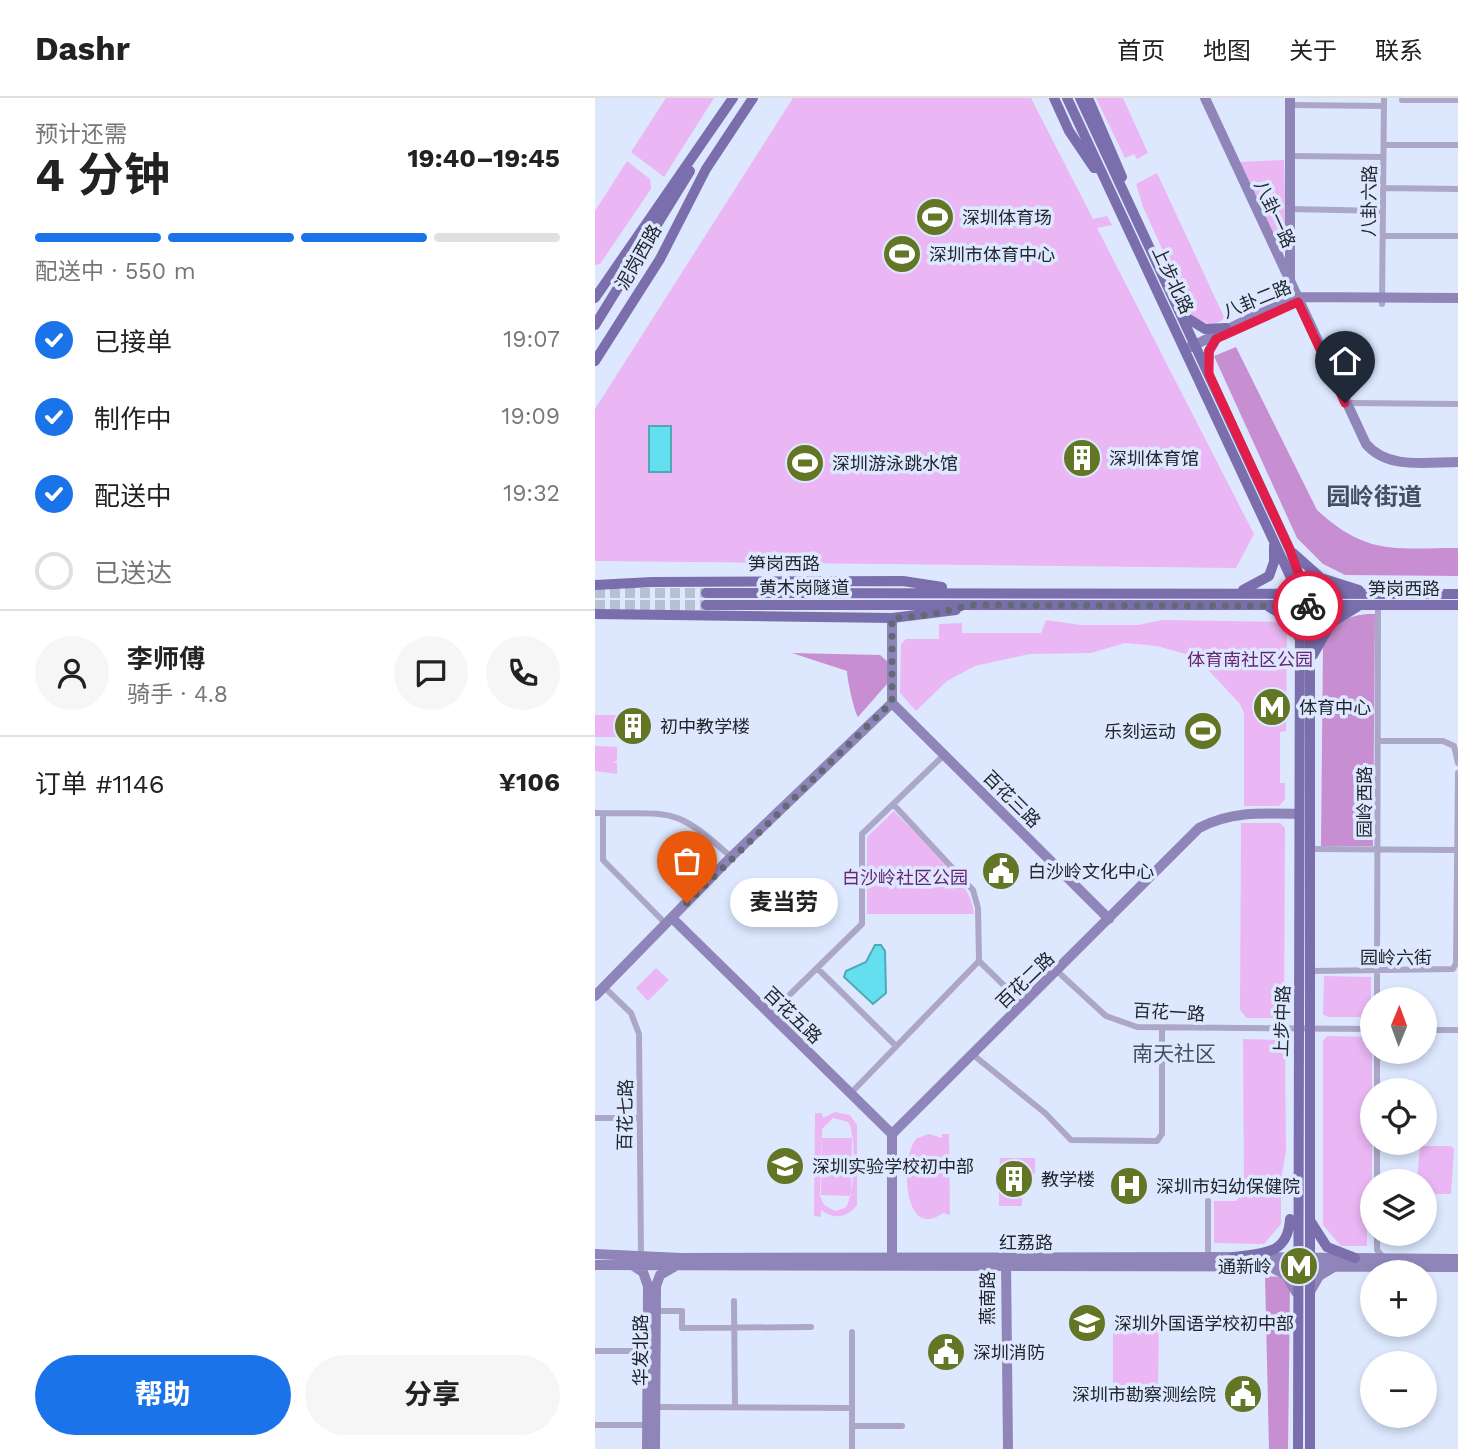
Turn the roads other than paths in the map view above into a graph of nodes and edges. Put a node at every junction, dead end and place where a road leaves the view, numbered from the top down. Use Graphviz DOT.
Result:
graph roads {
  1 [pos="733,98"];
  2 [pos="1053,98"];
  3 [pos="1067,98"];
  4 [pos="1080,98"];
  5 [pos="1089,98"];
  6 [pos="1205,98"];
  7 [pos="752,99"];
  8 [pos="1402,100"];
  9 [pos="1458,100"];
  10 [pos="1290,101"];
  11 [pos="1384,102"];
  12 [pos="1384,145"];
  13 [pos="1458,145"];
  14 [pos="700,149"];
  15 [pos="1290,156"];
  16 [pos="1383,157"];
  17 [pos="706,169"];
  18 [pos="1101,176"];
  19 [pos="1383,188"];
  20 [pos="1458,189"];
  21 [pos="1290,209"];
  22 [pos="1383,211"];
  23 [pos="1134,217"];
  24 [pos="1383,236"];
  25 [pos="1458,236"];
  26 [pos="1290,239"];
  27 [pos="1271,244"];
  28 [pos="1290,284"];
  29 [pos="595,298"];
  30 [pos="1458,298"];
  31 [pos="1297,299"];
  32 [pos="1382,301"];
  33 [pos="1458,304"];
  34 [pos="1180,313"];
  35 [pos="595,325"];
  36 [pos="1226,328"];
  37 [pos="595,335"];
  38 [pos="1216,339"];
  39 [pos="1192,346"];
  40 [pos="595,361"];
  41 [pos="1209,374"];
  42 [pos="1345,403"];
  43 [pos="1458,404"];
  44 [pos="1458,462"];
  45 [pos="1273,540"];
  46 [pos="1290,550"];
  47 [pos="595,585"];
  48 [pos="973,591"];
  49 [pos="1170,592"];
  50 [pos="1239,592"];
  51 [pos="706,593"];
  52 [pos="902,593"];
  53 [pos="1303,593"];
  54 [pos="1354,593"];
  55 [pos="1372,593"];
  56 [pos="1458,594"];
  57 [pos="706,605"];
  58 [pos="902,605"];
  59 [pos="972,605"];
  60 [pos="1171,605"];
  61 [pos="1255,605"];
  62 [pos="1358,605"];
  63 [pos="1378,605"];
  64 [pos="1458,605"];
  65 [pos="1305,606"];
  66 [pos="595,614"];
  67 [pos="892,618"];
  68 [pos="1300,646"];
  69 [pos="1310,664"];
  70 [pos="892,702"];
  71 [pos="1378,741"];
  72 [pos="944,755"];
  73 [pos="1458,763"];
  74 [pos="1458,773"];
  75 [pos="893,804"];
  76 [pos="595,813"];
  77 [pos="603,813"];
  78 [pos="1298,814"];
  79 [pos="1312,849"];
  80 [pos="1378,849"];
  81 [pos="1456,850"];
  82 [pos="731,857"];
  83 [pos="1457,865"];
  84 [pos="1109,919"];
  85 [pos="669,921"];
  86 [pos="1457,935"];
  87 [pos="979,961"];
  88 [pos="817,968"];
  89 [pos="1057,971"];
  90 [pos="1311,971"];
  91 [pos="1377,971"];
  92 [pos="604,987"];
  93 [pos="1377,987"];
  94 [pos="595,996"];
  95 [pos="1023,1004"];
  96 [pos="770,1014"];
  97 [pos="1162,1028"];
  98 [pos="1310,1029"];
  99 [pos="1360,1029"];
  100 [pos="1437,1030"];
  101 [pos="1458,1030"];
  102 [pos="896,1046"];
  103 [pos="972,1054"];
  104 [pos="851,1093"];
  105 [pos="595,1118"];
  106 [pos="638,1118"];
  107 [pos="892,1134"];
  108 [pos="1297,1179"];
  109 [pos="1208,1201"];
  110 [pos="1310,1216"];
  111 [pos="1377,1246"];
  112 [pos="595,1254"];
  113 [pos="641,1256"];
  114 [pos="1207,1257"];
  115 [pos="1234,1257"];
  116 [pos="1384,1258"];
  117 [pos="1458,1259"];
  118 [pos="892,1261"];
  119 [pos="1296,1261"];
  120 [pos="1005,1262"];
  121 [pos="1309,1262"];
  122 [pos="1352,1262"];
  123 [pos="595,1265"];
  124 [pos="631,1265"];
  125 [pos="1264,1265"];
  126 [pos="681,1266"];
  127 [pos="1458,1267"];
  128 [pos="1296,1292"];
  129 [pos="1310,1292"];
  130 [pos="734,1301"];
  131 [pos="656,1311"];
  132 [pos="811,1327"];
  133 [pos="734,1328"];
  134 [pos="852,1332"];
  135 [pos="595,1351"];
  136 [pos="647,1351"];
  137 [pos="655,1407"];
  138 [pos="735,1407"];
  139 [pos="852,1408"];
  140 [pos="595,1425"];
  141 [pos="647,1425"];
  142 [pos="852,1426"];
  143 [pos="902,1426"];
  144 [pos="647,1449"];
  145 [pos="655,1449"];
  146 [pos="852,1449"];
  147 [pos="1005,1449"];
  148 [pos="1298,1449"];
  149 [pos="1310,1449"];
  1 -- 14 [label="main road, 泥岗西路"];
  2 -- 18 [label="main road"];
  3 -- 18 [label="main road, 上步北路"];
  4 -- 23 [label="main road, 上步北路"];
  5 -- 23 [label="main road"];
  6 -- 27 [label="street, 八卦一路"];
  7 -- 17 [label="main road, 泥岗西路"];
  8 -- 9 [label="street"];
  10 -- 11 [label="street"];
  10 -- 15 [label="street"];
  11 -- 12 [label="street, 八卦六路"];
  12 -- 13 [label="street"];
  12 -- 16 [label="street, 八卦六路"];
  14 -- 29 [label="main road, 泥岗西路"];
  14 -- 35 [label="main road, 泥岗西路"];
  15 -- 16 [label="street"];
  15 -- 21 [label="street"];
  16 -- 19 [label="street, 八卦六路"];
  17 -- 37 [label="main road, 泥岗西路"];
  17 -- 40 [label="main road, 泥岗西路"];
  18 -- 39 [label="main road, 上步北路"];
  19 -- 20 [label="street"];
  19 -- 22 [label="street, 八卦六路"];
  21 -- 22 [label="street"];
  21 -- 26 [label="street"];
  22 -- 24 [label="street, 八卦六路"];
  23 -- 34 [label="main road, 上步北路"];
  24 -- 25 [label="street"];
  24 -- 32 [label="street, 八卦六路"];
  26 -- 27 [label="street"];
  26 -- 28 [label="street"];
  27 -- 28 [label="street, 八卦一路"];
  28 -- 31 [label="street, 八卦一路"];
  30 -- 32 [label="street, 八卦二路"];
  31 -- 32 [label="street, 八卦二路"];
  31 -- 36 [label="street, 八卦二路"];
  31 -- 38 [label="street, 八卦二路"];
  31 -- 42 [label="street, 八卦一路"];
  32 -- 33 [label="street, 八卦二路"];
  34 -- 36 [label="main road"];
  34 -- 39 [label="main road, 上步北路"];
  36 -- 39 [label="street, 八卦二路"];
  38 -- 39 [label="street, 八卦二路"];
  38 -- 41 [label="main road"];
  39 -- 41 [label="main road, 上步北路"];
  39 -- 45 [label="main road, 上步北路"];
  41 -- 46 [label="main road, 上步北路"];
  42 -- 43 [label="street"];
  42 -- 44 [label="street, 八卦一路"];
  45 -- 50 [label="main road"];
  45 -- 53 [label="main road, 上步北路"];
  46 -- 53 [label="main road, 上步北路"];
  46 -- 55 [label="main road"];
  47 -- 48 [label="main road, 笋岗西路"];
  48 -- 49 [label="main road, 笋岗西路"];
  48 -- 52 [label="main road, 笋岗西路"];
  49 -- 50 [label="main road, 笋岗西路"];
  49 -- 60 [label="main road"];
  50 -- 53 [label="main road, 笋岗西路"];
  51 -- 52 [label="main road, 黄木岗隧道"];
  53 -- 54 [label="main road, 笋岗西路"];
  53 -- 65 [label="main road, 上步中路"];
  54 -- 55 [label="main road, 笋岗西路"];
  54 -- 62 [label="main road"];
  55 -- 56 [label="main road, 笋岗西路"];
  57 -- 58 [label="main road, 黄木岗隧道"];
  58 -- 59 [label="main road, 笋岗西路"];
  59 -- 60 [label="main road, 笋岗西路"];
  59 -- 67 [label="main road, 笋岗西路"];
  60 -- 61 [label="main road, 笋岗西路"];
  61 -- 65 [label="main road, 笋岗西路"];
  61 -- 68 [label="main road"];
  62 -- 63 [label="main road, 笋岗西路"];
  62 -- 65 [label="main road, 笋岗西路"];
  62 -- 69 [label="main road"];
  63 -- 64 [label="main road, 笋岗西路"];
  63 -- 71 [label="street, 园岭西路"];
  65 -- 68 [label="main road, 上步中路"];
  65 -- 69 [label="main road, 上步中路"];
  66 -- 67 [label="main road, 笋岗西路"];
  67 -- 70 [label="street"];
  68 -- 78 [label="main road, 上步中路"];
  69 -- 79 [label="main road, 上步中路"];
  70 -- 72 [label="street, 百花三路"];
  70 -- 82 [label="street"];
  71 -- 73 [label="street"];
  71 -- 80 [label="street, 园岭西路"];
  72 -- 75 [label="street"];
  72 -- 84 [label="street, 百花三路"];
  74 -- 81 [label="street, 园岭六街"];
  75 -- 87 [label="street"];
  75 -- 88 [label="street"];
  76 -- 77 [label="street"];
  77 -- 82 [label="street"];
  77 -- 85 [label="street"];
  78 -- 84 [label="street, 百花二路"];
  78 -- 98 [label="main road, 上步中路"];
  79 -- 80 [label="street"];
  79 -- 90 [label="main road, 上步中路"];
  80 -- 81 [label="street"];
  80 -- 91 [label="street, 园岭西路"];
  81 -- 83 [label="street, 园岭六街"];
  82 -- 85 [label="street"];
  83 -- 86 [label="street, 园岭六街"];
  84 -- 89 [label="street, 百花二路"];
  85 -- 92 [label="street"];
  85 -- 96 [label="street, 百花五路"];
  86 -- 91 [label="street, 园岭六街"];
  87 -- 95 [label="street"];
  87 -- 102 [label="street"];
  88 -- 96 [label="street"];
  88 -- 102 [label="street"];
  89 -- 95 [label="street, 百花二路"];
  89 -- 97 [label="street, 百花一路"];
  90 -- 91 [label="street, 园岭六街"];
  90 -- 98 [label="main road, 上步中路"];
  91 -- 93 [label="street, 园岭西路"];
  92 -- 94 [label="street"];
  92 -- 106 [label="street, 百花七路"];
  95 -- 103 [label="street, 百花二路"];
  96 -- 104 [label="street, 百花五路"];
  97 -- 98 [label="street, 百花一路"];
  97 -- 103 [label="street"];
  98 -- 99 [label="street, 百花一路"];
  98 -- 108 [label="main road, 上步中路"];
  98 -- 110 [label="main road, 上步中路"];
  100 -- 101 [label="street"];
  102 -- 104 [label="street"];
  103 -- 107 [label="street, 百花二路"];
  104 -- 107 [label="street, 百花五路"];
  105 -- 106 [label="street"];
  106 -- 113 [label="street, 百花七路"];
  107 -- 118 [label="street"];
  108 -- 115 [label="main road"];
  108 -- 119 [label="main road, 上步中路"];
  109 -- 114 [label="street"];
  110 -- 121 [label="main road, 上步中路"];
  110 -- 122 [label="main road"];
  111 -- 116 [label="street"];
  112 -- 113 [label="street, 红荔路"];
  113 -- 118 [label="street, 红荔路"];
  114 -- 115 [label="street, 红荔路"];
  114 -- 120 [label="street, 红荔路"];
  115 -- 119 [label="street, 红荔路"];
  116 -- 117 [label="street, 红荔路"];
  116 -- 122 [label="street, 红荔路"];
  118 -- 120 [label="street, 红荔路"];
  118 -- 126 [label="street, 红荔路"];
  119 -- 121 [label="street, 红荔路"];
  119 -- 125 [label="street, 红荔路"];
  119 -- 128 [label="main road, 上步中路"];
  120 -- 125 [label="street, 红荔路"];
  120 -- 147 [label="street, 燕南路"];
  121 -- 122 [label="street, 红荔路"];
  121 -- 129 [label="main road, 上步中路"];
  122 -- 127 [label="street, 红荔路"];
  122 -- 129 [label="street"];
  123 -- 124 [label="street, 红荔路"];
  124 -- 126 [label="street, 红荔路"];
  124 -- 136 [label="street, 华发北路"];
  125 -- 128 [label="street"];
  126 -- 131 [label="street, 华发北路"];
  128 -- 148 [label="main road, 上步中路"];
  129 -- 149 [label="main road, 上步中路"];
  130 -- 133 [label="street"];
  131 -- 133 [label="street"];
  131 -- 137 [label="street, 华发北路"];
  132 -- 133 [label="street"];
  133 -- 138 [label="street"];
  134 -- 139 [label="street"];
  135 -- 136 [label="street"];
  136 -- 141 [label="street, 华发北路"];
  137 -- 138 [label="street"];
  137 -- 145 [label="street, 华发北路"];
  138 -- 139 [label="street"];
  139 -- 142 [label="street"];
  140 -- 141 [label="street"];
  141 -- 144 [label="street, 华发北路"];
  142 -- 143 [label="street"];
  142 -- 146 [label="street"];
}
